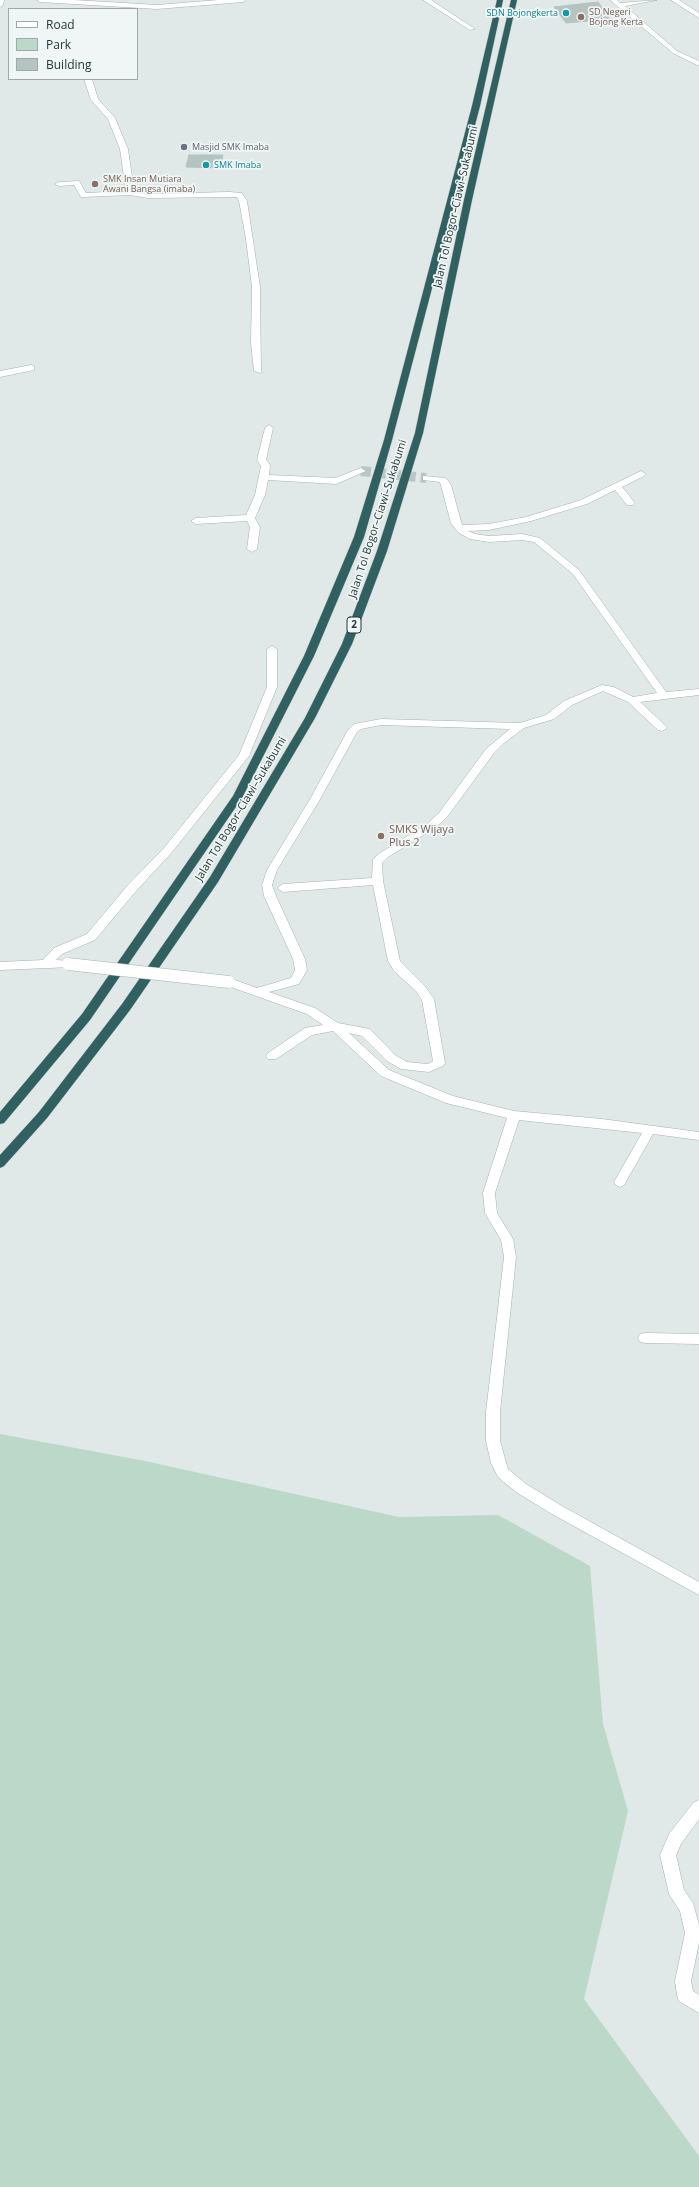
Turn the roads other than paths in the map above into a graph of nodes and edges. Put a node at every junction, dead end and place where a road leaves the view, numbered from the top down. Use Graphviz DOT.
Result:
graph roads {
  1 [pos="1,0"];
  2 [pos="41,0"];
  3 [pos="243,0"];
  4 [pos="426,0"];
  5 [pos="500,0"];
  6 [pos="514,0"];
  7 [pos="654,0"];
  8 [pos="674,0"];
  9 [pos="616,2"];
  10 [pos="0,5"];
  11 [pos="88,6"];
  12 [pos="699,16"];
  13 [pos="472,29"];
  14 [pos="699,64"];
  15 [pos="88,80"];
  16 [pos="59,184"];
  17 [pos="130,193"];
  18 [pos="31,368"];
  19 [pos="258,371"];
  20 [pos="0,374"];
  21 [pos="269,428"];
  22 [pos="361,471"];
  23 [pos="641,474"];
  24 [pos="264,477"];
  25 [pos="426,478"];
  26 [pos="617,487"];
  27 [pos="630,503"];
  28 [pos="250,518"];
  29 [pos="196,521"];
  30 [pos="460,528"];
  31 [pos="252,549"];
  32 [pos="272,649"];
  33 [pos="699,692"];
  34 [pos="663,694"];
  35 [pos="632,700"];
  36 [pos="520,726"];
  37 [pos="662,728"];
  38 [pos="378,881"];
  39 [pos="283,888"];
  40 [pos="46,964"];
  41 [pos="0,966"];
  42 [pos="259,991"];
  43 [pos="335,1027"];
  44 [pos="272,1056"];
  45 [pos="514,1115"];
  46 [pos="0,1120"];
  47 [pos="650,1129"];
  48 [pos="699,1136"];
  49 [pos="0,1163"];
  50 [pos="620,1182"];
  51 [pos="645,1338"];
  52 [pos="699,1339"];
  53 [pos="699,1589"];
  54 [pos="699,1807"];
  55 [pos="699,2005"];
  1 -- 10 [label="street"];
  2 -- 11 [label="street"];
  3 -- 11 [label="street"];
  4 -- 13 [label="street"];
  5 -- 46 [label="highway, Jalan Tol Bogor–Ciawi–Sukabumi"];
  6 -- 49 [label="highway, Jalan Tol Bogor–Ciawi–Sukabumi / 2"];
  7 -- 9 [label="street"];
  8 -- 12 [label="street"];
  9 -- 14 [label="street"];
  15 -- 17 [label="street"];
  16 -- 17 [label="street"];
  17 -- 19 [label="street"];
  18 -- 20 [label="street"];
  21 -- 24 [label="street"];
  22 -- 24 [label="street"];
  23 -- 26 [label="street"];
  24 -- 28 [label="street"];
  25 -- 30 [label="street"];
  26 -- 27 [label="street"];
  26 -- 30 [label="street"];
  28 -- 29 [label="street"];
  28 -- 31 [label="street"];
  30 -- 34 [label="street"];
  32 -- 40 [label="street"];
  33 -- 34 [label="street"];
  34 -- 35 [label="street"];
  35 -- 36 [label="street"];
  35 -- 37 [label="street"];
  36 -- 38 [label="street"];
  36 -- 42 [label="street"];
  38 -- 39 [label="street"];
  38 -- 43 [label="street"];
  40 -- 41 [label="street"];
  40 -- 42 [label="street, bridge"];
  42 -- 43 [label="street"];
  43 -- 44 [label="street"];
  43 -- 45 [label="street"];
  45 -- 47 [label="street"];
  45 -- 53 [label="street"];
  47 -- 48 [label="street"];
  47 -- 50 [label="street"];
  51 -- 52 [label="street"];
  54 -- 55 [label="street"];
}
